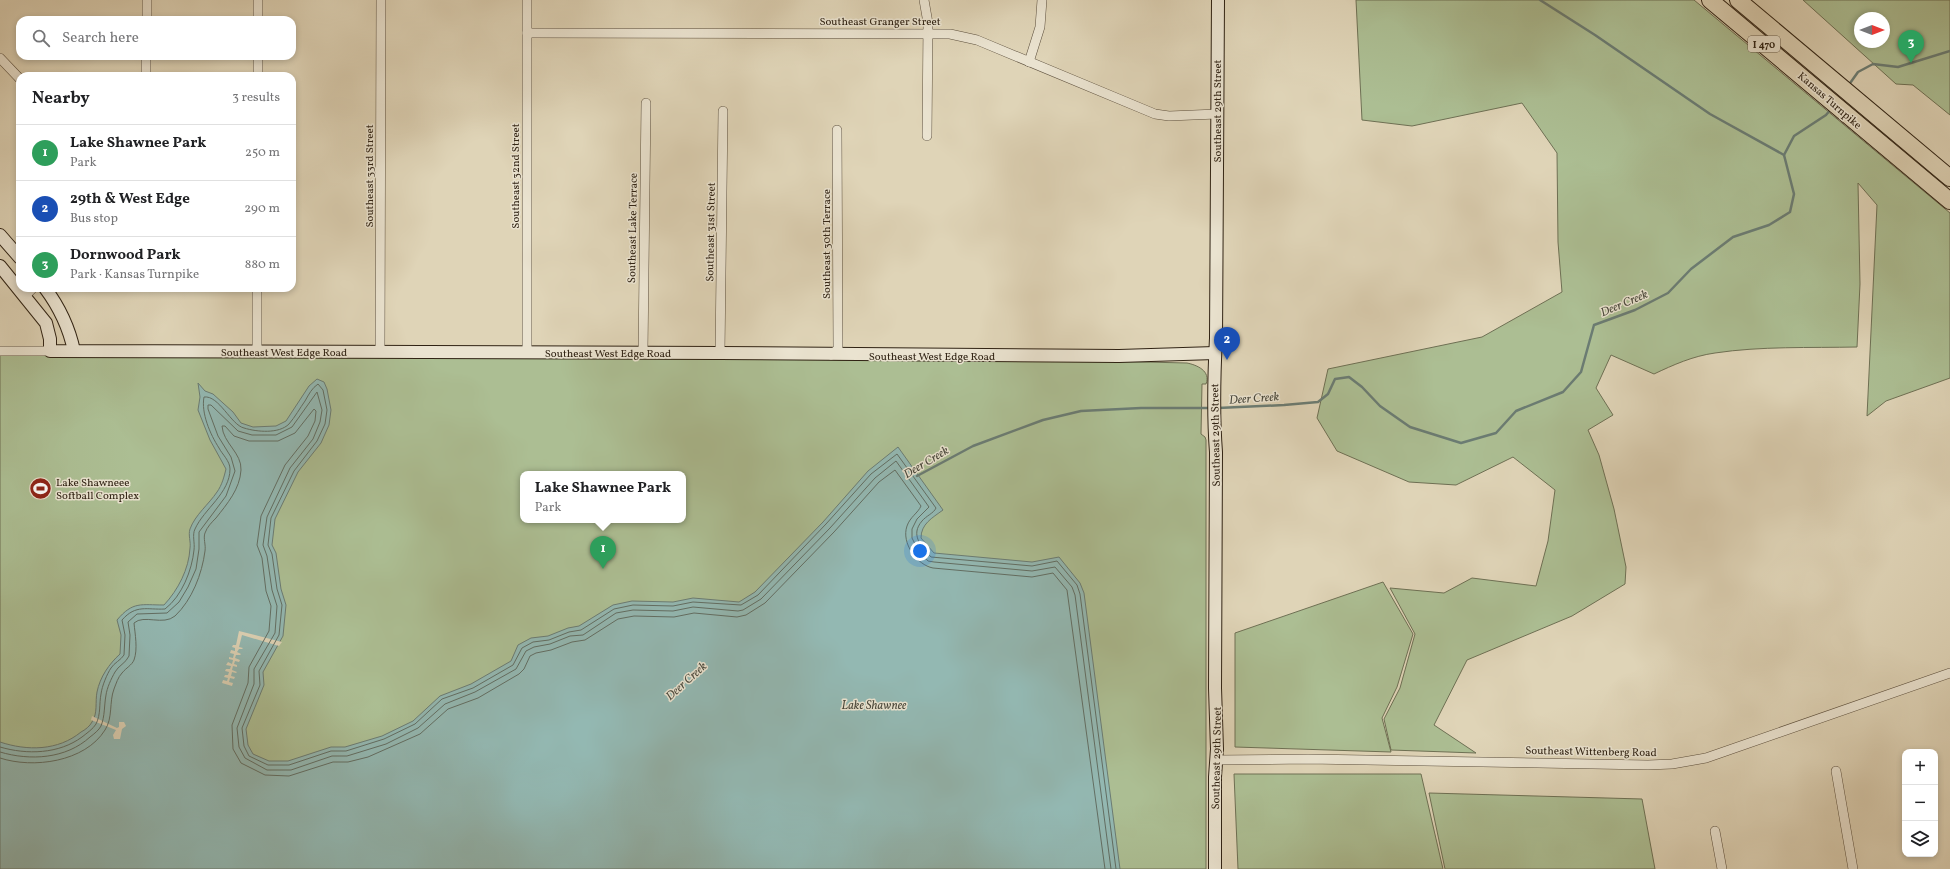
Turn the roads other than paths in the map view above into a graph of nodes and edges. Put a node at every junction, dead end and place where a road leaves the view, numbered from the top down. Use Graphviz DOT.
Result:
graph roads {
  1 [pos="147,0"];
  2 [pos="258,0"];
  3 [pos="381,0"];
  4 [pos="527,0"];
  5 [pos="924,0"];
  6 [pos="1042,0"];
  7 [pos="1218,0"];
  8 [pos="1710,0"];
  9 [pos="1738,0"];
  10 [pos="147,16"];
  11 [pos="258,16"];
  12 [pos="527,33"];
  13 [pos="928,33"];
  14 [pos="0,58"];
  15 [pos="146,60"];
  16 [pos="258,60"];
  17 [pos="1029,62"];
  18 [pos="146,72"];
  19 [pos="258,72"];
  20 [pos="16,75"];
  21 [pos="646,103"];
  22 [pos="723,111"];
  23 [pos="1217,114"];
  24 [pos="837,130"];
  25 [pos="927,136"];
  26 [pos="1950,178"];
  27 [pos="1950,201"];
  28 [pos="0,235"];
  29 [pos="16,253"];
  30 [pos="0,266"];
  31 [pos="16,280"];
  32 [pos="29,292"];
  33 [pos="48,292"];
  34 [pos="257,292"];
  35 [pos="0,351"];
  36 [pos="50,351"];
  37 [pos="74,351"];
  38 [pos="257,352"];
  39 [pos="380,352"];
  40 [pos="527,352"];
  41 [pos="643,353"];
  42 [pos="720,353"];
  43 [pos="1215,353"];
  44 [pos="831,355"];
  45 [pos="1950,674"];
  46 [pos="1216,760"];
  47 [pos="1836,771"];
  48 [pos="1715,831"];
  49 [pos="1215,869"];
  50 [pos="1722,869"];
  51 [pos="1853,869"];
  1 -- 10 [label="street"];
  2 -- 11 [label="street"];
  3 -- 39 [label="street, Southeast 33rd Street"];
  4 -- 12 [label="street, Southeast 32nd Street"];
  5 -- 13 [label="street"];
  6 -- 17 [label="street"];
  7 -- 23 [label="street, Southeast 29th Street"];
  8 -- 27 [label="highway, Kansas Turnpike / I 470"];
  9 -- 26 [label="highway, Kansas Turnpike / I 470"];
  12 -- 13 [label="street, Southeast Granger Street"];
  12 -- 40 [label="street, Southeast 32nd Street"];
  13 -- 17 [label="street, Southeast Granger Street"];
  13 -- 25 [label="street"];
  14 -- 20 [label="street"];
  15 -- 18 [label="street"];
  16 -- 19 [label="street"];
  17 -- 23 [label="street, Southeast Granger Street"];
  21 -- 41 [label="street, Southeast Lake Terrace"];
  22 -- 42 [label="street, Southeast 31st Street"];
  23 -- 43 [label="street, Southeast 29th Street"];
  24 -- 44 [label="street, Southeast 30th Terrace"];
  28 -- 29 [label="street"];
  30 -- 31 [label="street"];
  32 -- 36 [label="street"];
  33 -- 37 [label="street"];
  34 -- 38 [label="street"];
  35 -- 36 [label="street, Southeast West Edge Road"];
  36 -- 37 [label="street, Southeast West Edge Road"];
  37 -- 38 [label="street, Southeast West Edge Road"];
  38 -- 39 [label="street, Southeast West Edge Road"];
  39 -- 40 [label="street, Southeast West Edge Road"];
  40 -- 41 [label="street, Southeast West Edge Road"];
  41 -- 42 [label="street, Southeast West Edge Road"];
  42 -- 44 [label="street, Southeast West Edge Road"];
  43 -- 44 [label="street, Southeast West Edge Road"];
  43 -- 46 [label="street, Southeast 29th Street"];
  45 -- 46 [label="street, Southeast Wittenberg Road"];
  46 -- 49 [label="street, Southeast 29th Street"];
  47 -- 51 [label="street"];
  48 -- 50 [label="street"];
}
